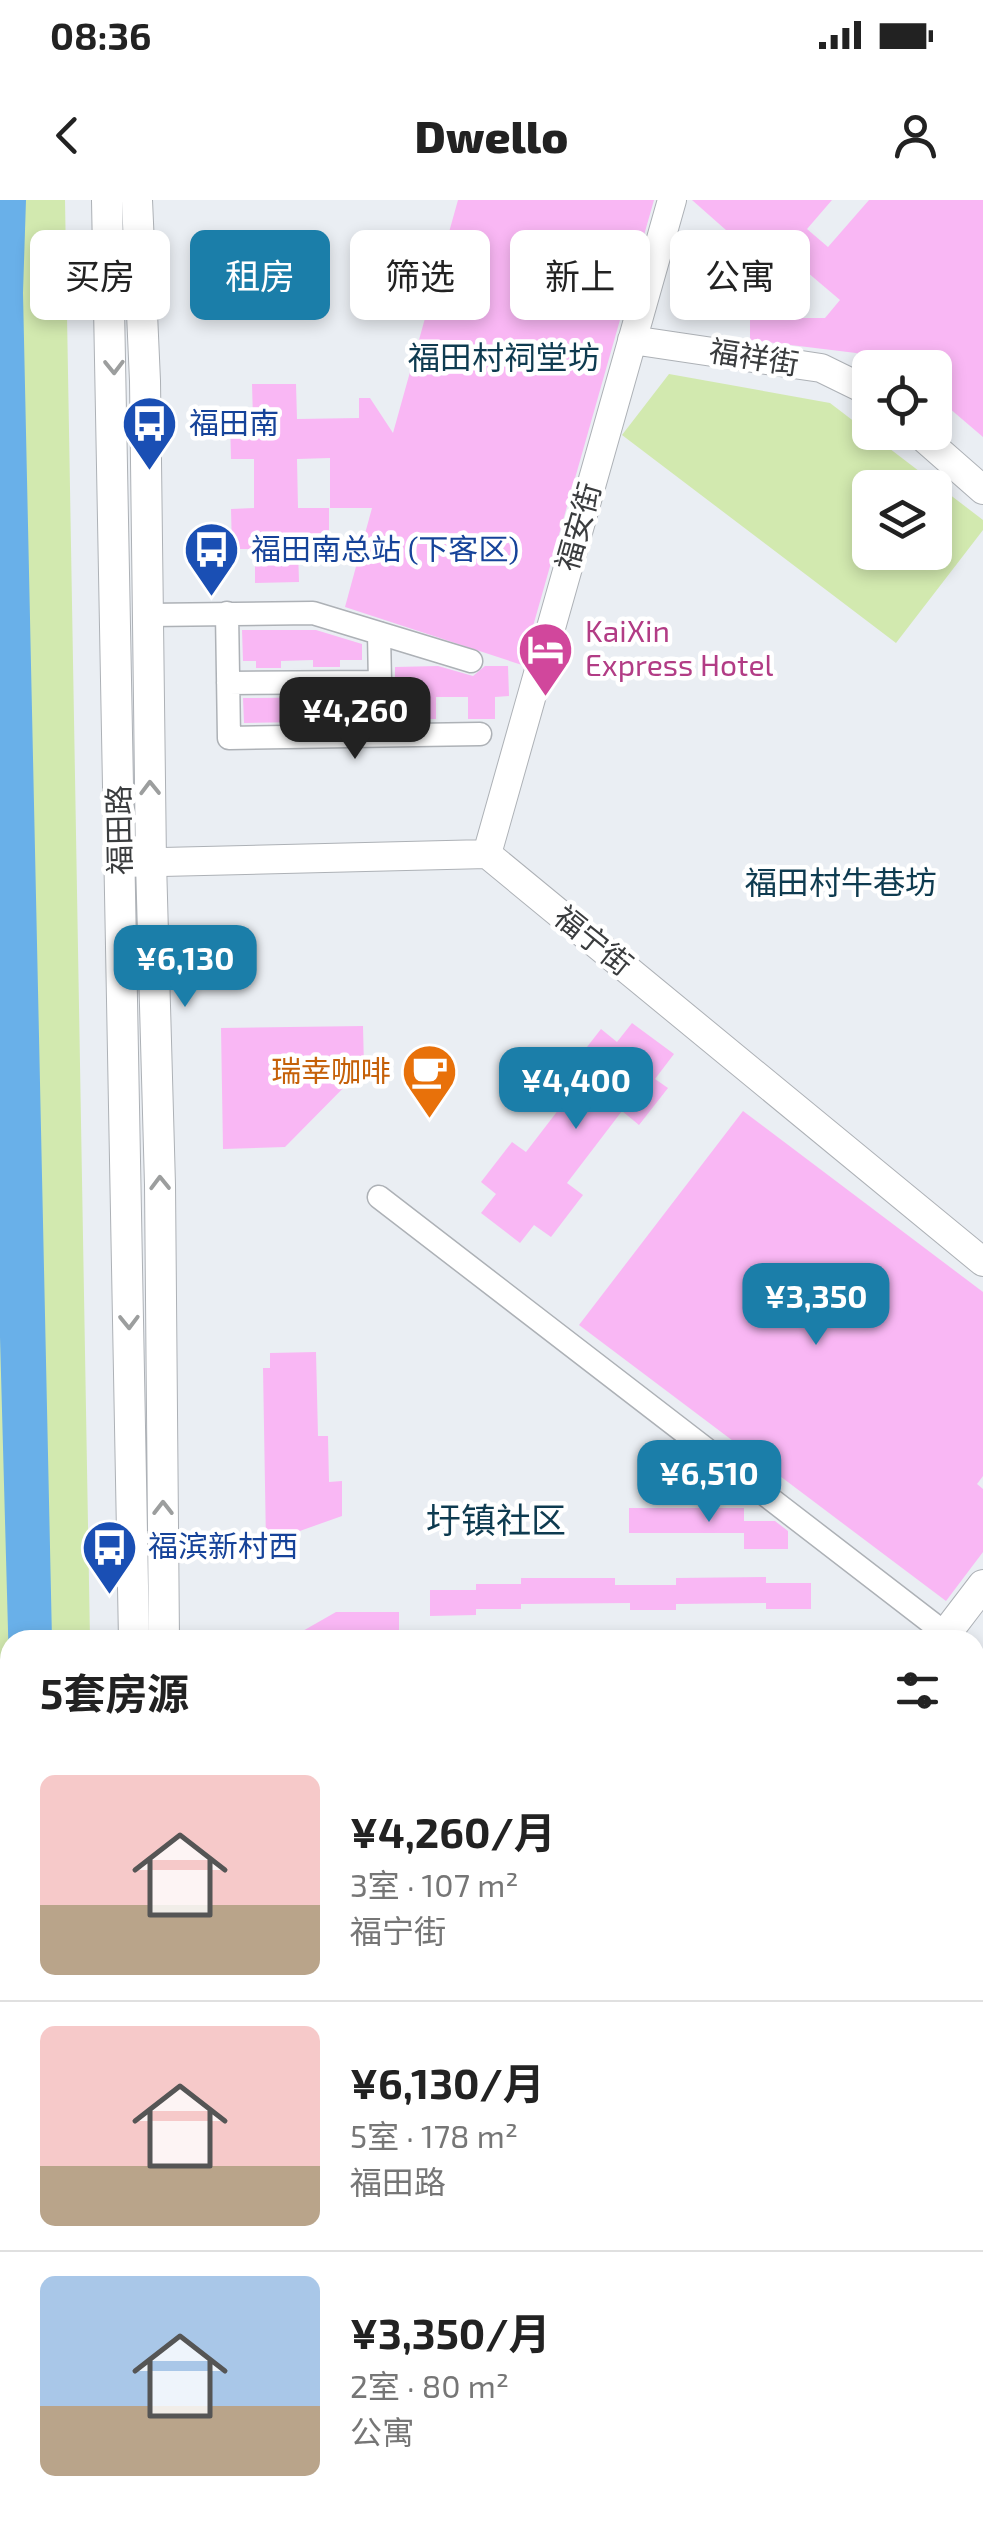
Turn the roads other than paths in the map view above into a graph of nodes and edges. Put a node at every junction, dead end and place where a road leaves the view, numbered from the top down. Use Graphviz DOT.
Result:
graph roads {
  1 [pos="107,200"];
  2 [pos="672,200"];
  3 [pos="139,205"];
  4 [pos="632,340"];
  5 [pos="852,382"];
  6 [pos="937,450"];
  7 [pos="983,490"];
  8 [pos="227,613"];
  9 [pos="148,615"];
  10 [pos="380,633"];
  11 [pos="472,661"];
  12 [pos="380,682"];
  13 [pos="228,684"];
  14 [pos="480,734"];
  15 [pos="381,736"];
  16 [pos="487,854"];
  17 [pos="136,863"];
  18 [pos="379,1197"];
  19 [pos="983,1262"];
  20 [pos="981,1591"];
  21 [pos="134,1630"];
  22 [pos="164,1630"];
  23 [pos="935,1630"];
  24 [pos="950,1630"];
  1 -- 17 [label="main road, 福田路, one-way"];
  2 -- 4 [label="street, 福安街"];
  3 -- 9 [label="main road, 福田路"];
  4 -- 5 [label="street, 福祥街"];
  4 -- 16 [label="street, 福安街"];
  6 -- 7 [label="street"];
  8 -- 9 [label="street"];
  8 -- 10 [label="street"];
  8 -- 13 [label="street"];
  17 -- 9 [label="main road, 福田路, one-way"];
  10 -- 11 [label="street"];
  10 -- 12 [label="street"];
  12 -- 13 [label="street"];
  12 -- 15 [label="street"];
  13 -- 15 [label="street"];
  14 -- 15 [label="street"];
  16 -- 17 [label="street"];
  16 -- 19 [label="street, 福宁街"];
  17 -- 21 [label="main road, 福田路, one-way"];
  22 -- 17 [label="main road, 福田路, one-way"];
  18 -- 23 [label="street"];
  20 -- 24 [label="main road"];
}
